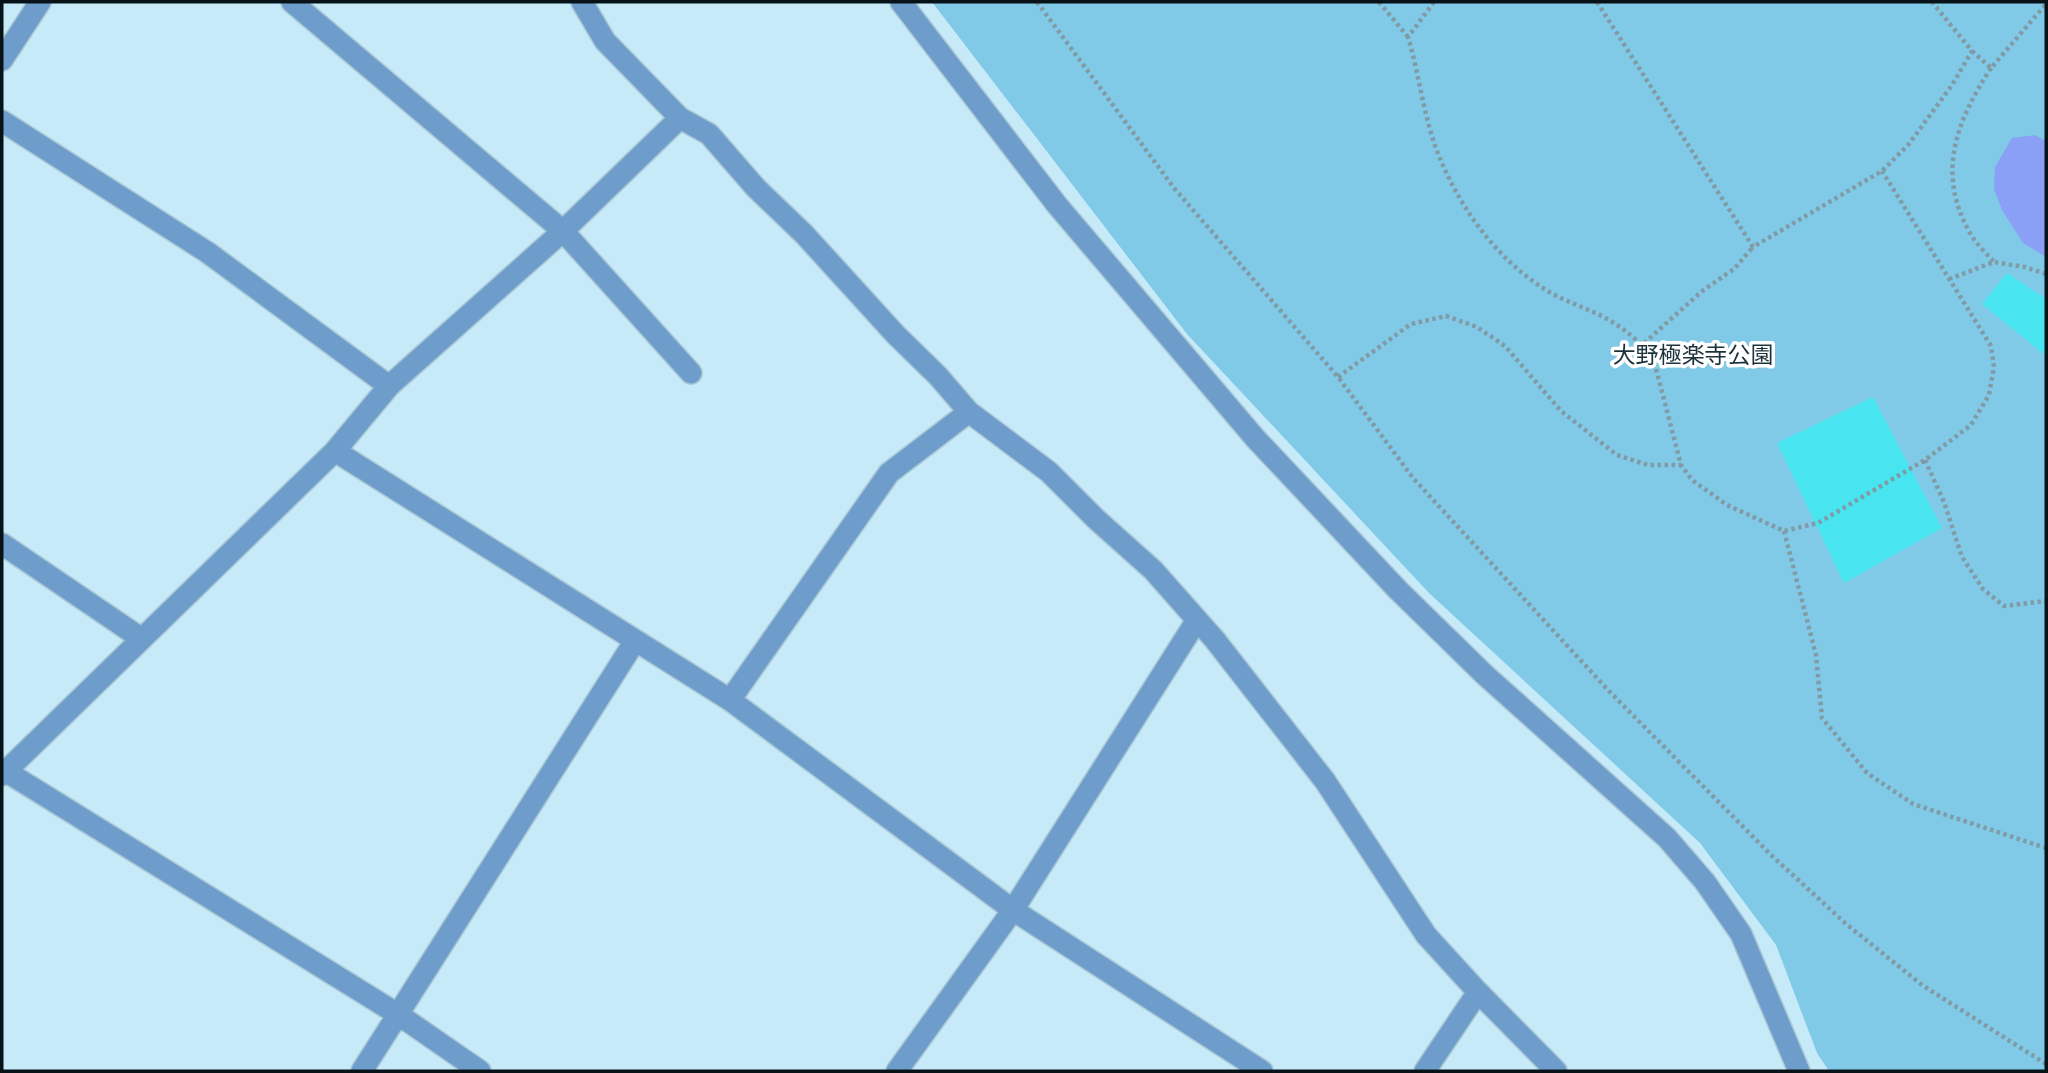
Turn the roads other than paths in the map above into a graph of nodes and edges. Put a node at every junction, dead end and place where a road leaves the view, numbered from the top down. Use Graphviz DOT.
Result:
graph roads {
  1 [pos="40,2"];
  2 [pos="292,2"];
  3 [pos="582,2"];
  4 [pos="901,2"];
  5 [pos="2,60"];
  6 [pos="680,118"];
  7 [pos="2,121"];
  8 [pos="563,231"];
  9 [pos="691,373"];
  10 [pos="389,386"];
  11 [pos="969,412"];
  12 [pos="334,451"];
  13 [pos="2,544"];
  14 [pos="1197,620"];
  15 [pos="142,639"];
  16 [pos="635,640"];
  17 [pos="730,700"];
  18 [pos="3,772"];
  19 [pos="1013,910"];
  20 [pos="1478,992"];
  21 [pos="399,1014"];
  22 [pos="362,1071"];
  23 [pos="480,1071"];
  24 [pos="897,1071"];
  25 [pos="1262,1071"];
  26 [pos="1425,1071"];
  27 [pos="1556,1071"];
  28 [pos="1799,1071"];
  1 -- 5 [label="street"];
  2 -- 8 [label="street"];
  3 -- 6 [label="street"];
  4 -- 28 [label="street"];
  6 -- 8 [label="street"];
  6 -- 11 [label="street"];
  7 -- 10 [label="street"];
  8 -- 9 [label="street"];
  8 -- 10 [label="street"];
  10 -- 12 [label="street"];
  11 -- 14 [label="street"];
  11 -- 17 [label="street"];
  12 -- 15 [label="street"];
  12 -- 16 [label="street"];
  13 -- 15 [label="street"];
  14 -- 19 [label="street"];
  14 -- 20 [label="street"];
  15 -- 18 [label="street"];
  16 -- 17 [label="street"];
  16 -- 21 [label="street"];
  17 -- 19 [label="street"];
  18 -- 21 [label="street"];
  19 -- 24 [label="street"];
  19 -- 25 [label="street"];
  20 -- 26 [label="street"];
  20 -- 27 [label="street"];
  21 -- 22 [label="street"];
  21 -- 23 [label="street"];
}
